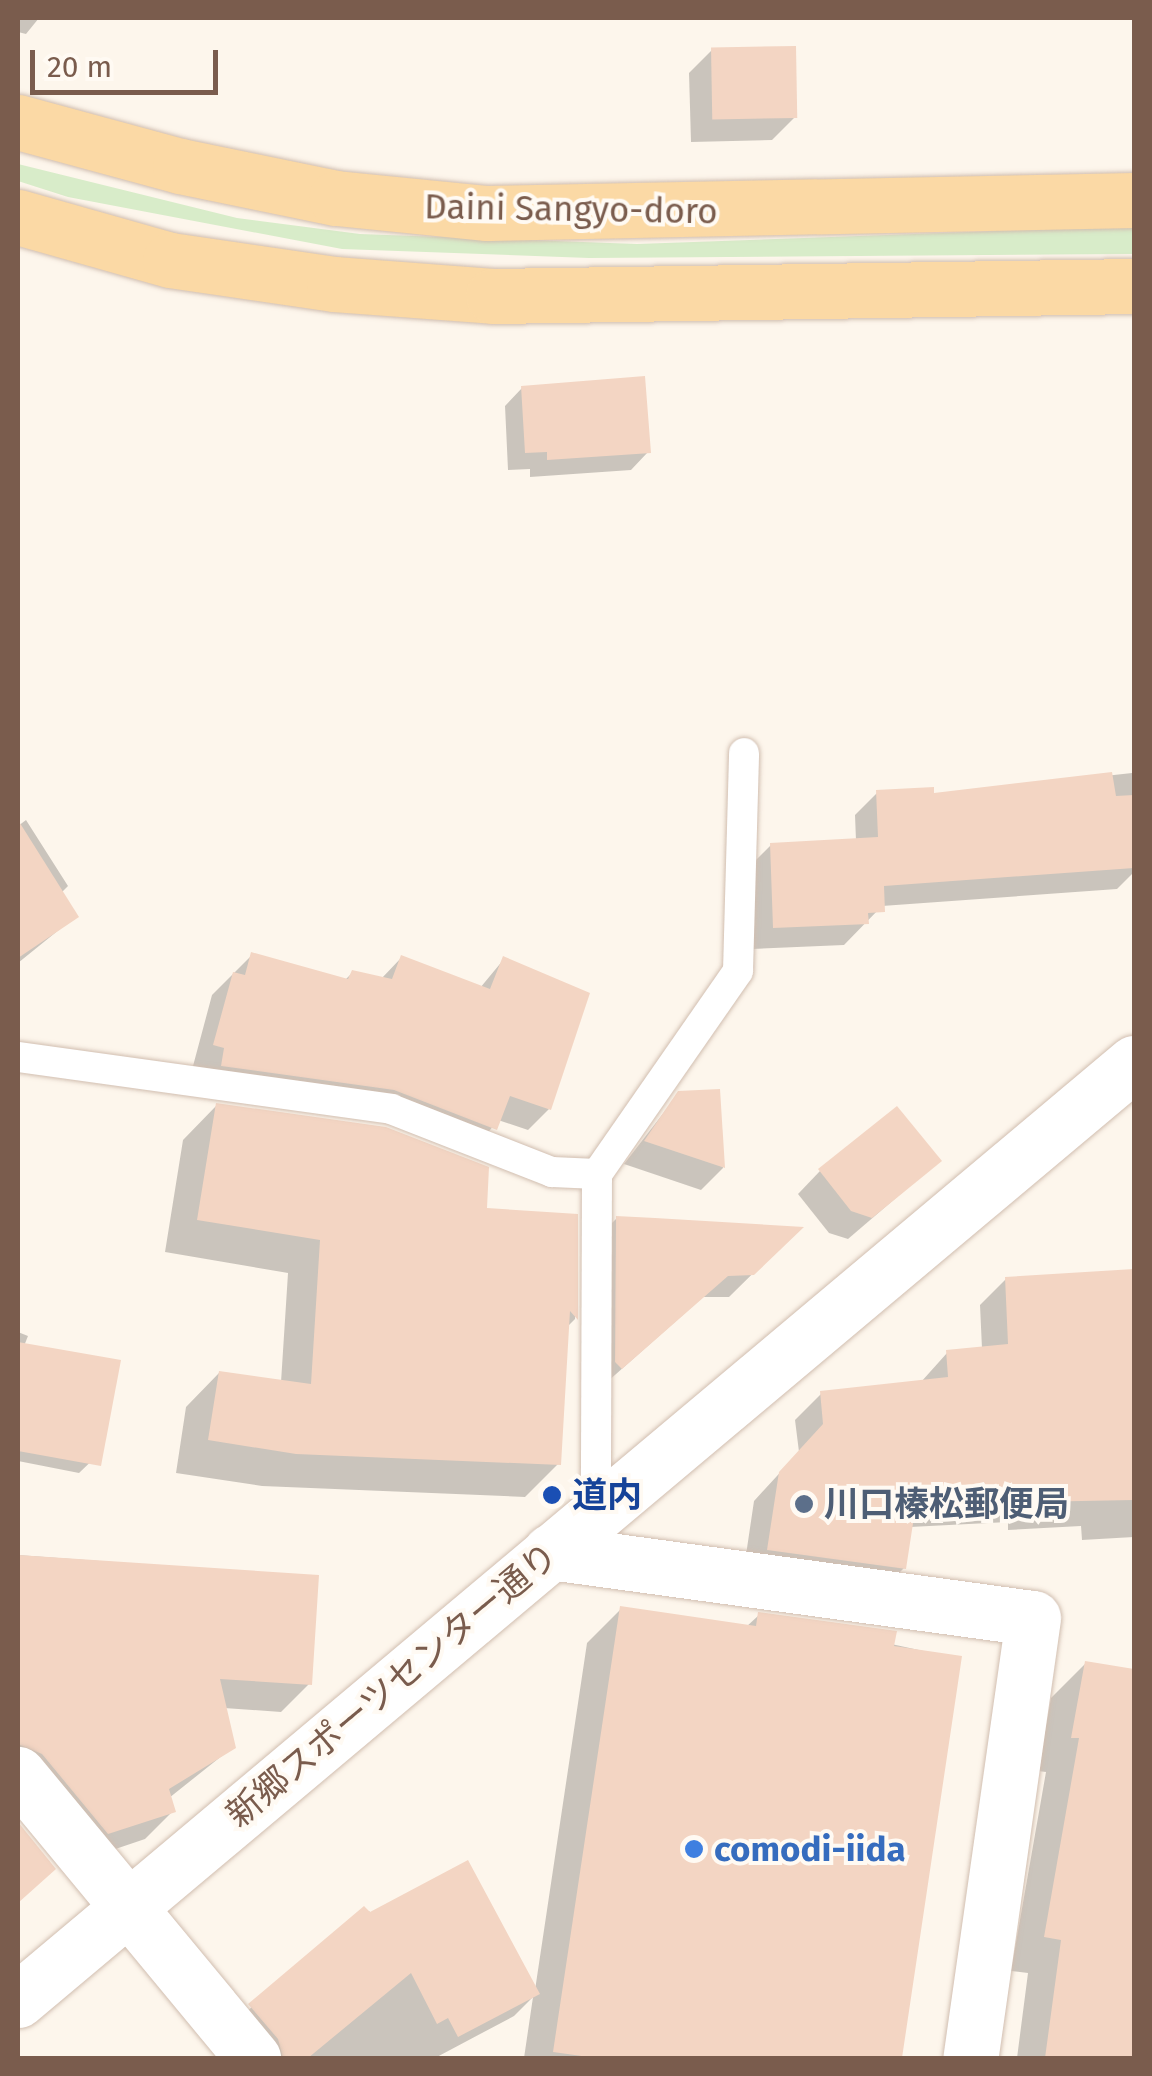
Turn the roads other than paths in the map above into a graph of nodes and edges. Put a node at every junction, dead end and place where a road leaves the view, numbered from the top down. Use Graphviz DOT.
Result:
graph roads {
  1 [pos="18,122"];
  2 [pos="1134,200"];
  3 [pos="18,217"];
  4 [pos="1134,286"];
  5 [pos="744,753"];
  6 [pos="18,1057"];
  7 [pos="1134,1063"];
  8 [pos="598,1174"];
  9 [pos="596,1515"];
  10 [pos="550,1552"];
  11 [pos="18,1774"];
  12 [pos="126,1908"];
  13 [pos="18,2000"];
  14 [pos="254,2058"];
  15 [pos="970,2058"];
  1 -- 2 [label="main road, Daini Sangyo-doro"];
  3 -- 4 [label="main road"];
  5 -- 8 [label="lane"];
  6 -- 8 [label="lane"];
  7 -- 9 [label="street, 新郷スポーツセンター通り"];
  8 -- 9 [label="lane"];
  9 -- 10 [label="street, 新郷スポーツセンター通り"];
  10 -- 12 [label="street, 新郷スポーツセンター通り"];
  10 -- 15 [label="street"];
  11 -- 12 [label="street"];
  12 -- 13 [label="street, 新郷スポーツセンター通り"];
  12 -- 14 [label="street"];
}
